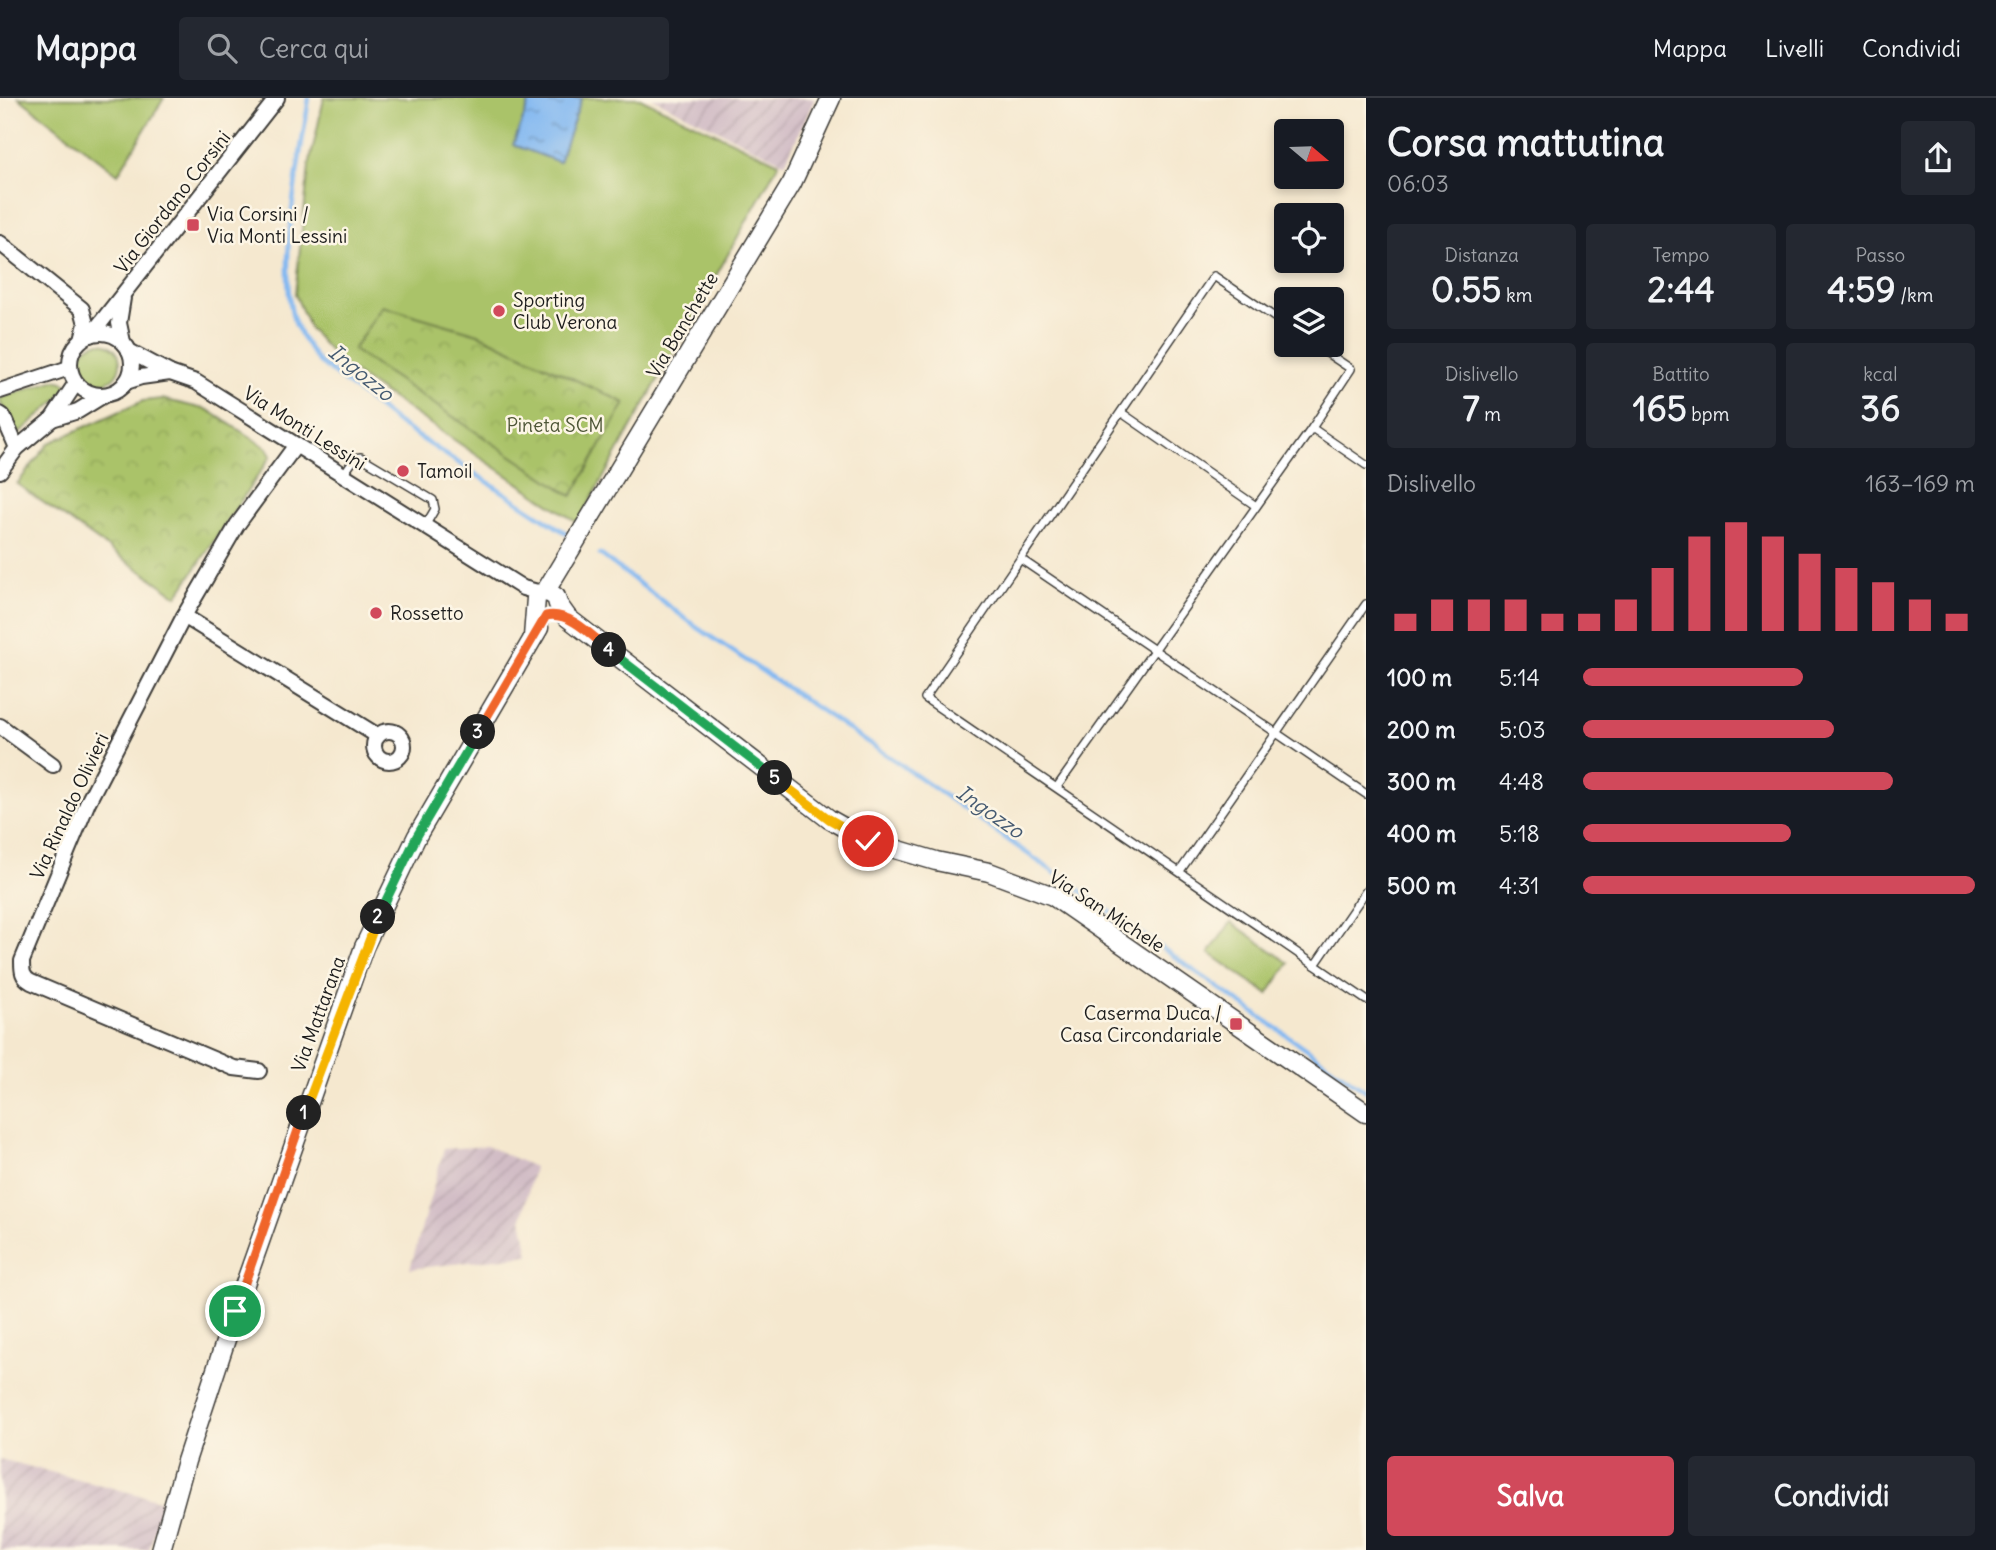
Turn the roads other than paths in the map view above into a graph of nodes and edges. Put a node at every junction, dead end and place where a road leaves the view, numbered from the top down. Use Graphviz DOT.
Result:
graph roads {
  1 [pos="277,98"];
  2 [pos="831,98"];
  3 [pos="0,243"];
  4 [pos="123,296"];
  5 [pos="1274,317"];
  6 [pos="86,337"];
  7 [pos="126,347"];
  8 [pos="1333,357"];
  9 [pos="69,368"];
  10 [pos="170,373"];
  11 [pos="126,382"];
  12 [pos="76,383"];
  13 [pos="0,391"];
  14 [pos="104,395"];
  15 [pos="1122,413"];
  16 [pos="0,414"];
  17 [pos="52,419"];
  18 [pos="1312,428"];
  19 [pos="296,444"];
  20 [pos="17,447"];
  21 [pos="1366,465"];
  22 [pos="0,471"];
  23 [pos="343,475"];
  24 [pos="1256,506"];
  25 [pos="424,527"];
  26 [pos="1022,560"];
  27 [pos="546,604"];
  28 [pos="1366,604"];
  29 [pos="184,616"];
  30 [pos="1155,650"];
  31 [pos="0,726"];
  32 [pos="1277,733"];
  33 [pos="378,736"];
  34 [pos="53,765"];
  35 [pos="1057,787"];
  36 [pos="1366,794"];
  37 [pos="1181,871"];
  38 [pos="1366,891"];
  39 [pos="1315,965"];
  40 [pos="1366,1000"];
  41 [pos="258,1071"];
  42 [pos="1366,1113"];
  43 [pos="161,1550"];
  1 -- 4 [label="street, Via Giordano Corsini"];
  2 -- 27 [label="street, Via Banchette"];
  3 -- 6 [label="street"];
  4 -- 6 [label="street, Via Giordano Corsini"];
  4 -- 7 [label="street, Via Giordano Corsini"];
  5 -- 15 [label="lane"];
  6 -- 7 [label="street"];
  6 -- 9 [label="street"];
  7 -- 10 [label="street, Via Monti Lessini"];
  7 -- 11 [label="street"];
  8 -- 18 [label="lane"];
  9 -- 12 [label="street"];
  9 -- 13 [label="street"];
  10 -- 11 [label="street"];
  10 -- 19 [label="street, Via Monti Lessini"];
  11 -- 14 [label="street"];
  12 -- 14 [label="street"];
  12 -- 17 [label="street"];
  14 -- 17 [label="street"];
  15 -- 24 [label="lane"];
  15 -- 26 [label="lane"];
  16 -- 20 [label="street"];
  17 -- 20 [label="street"];
  18 -- 21 [label="lane"];
  18 -- 24 [label="lane"];
  19 -- 23 [label="street, Via Monti Lessini"];
  19 -- 29 [label="street, Via Rinaldo Olivieri"];
  20 -- 22 [label="street"];
  23 -- 25 [label="street, Via Monti Lessini"];
  23 -- 25 [label="lane"];
  24 -- 30 [label="lane"];
  25 -- 27 [label="street, Via Monti Lessini"];
  26 -- 30 [label="lane"];
  26 -- 35 [label="lane"];
  27 -- 42 [label="street, Via San Michele"];
  27 -- 43 [label="street, Via Mattarana"];
  28 -- 32 [label="lane"];
  29 -- 33 [label="street"];
  29 -- 41 [label="street, Via Rinaldo Olivieri"];
  30 -- 32 [label="lane"];
  30 -- 35 [label="lane"];
  31 -- 34 [label="street"];
  32 -- 36 [label="lane"];
  32 -- 37 [label="lane"];
  35 -- 37 [label="lane"];
  37 -- 39 [label="lane"];
  38 -- 39 [label="lane"];
  39 -- 40 [label="lane"];
}
